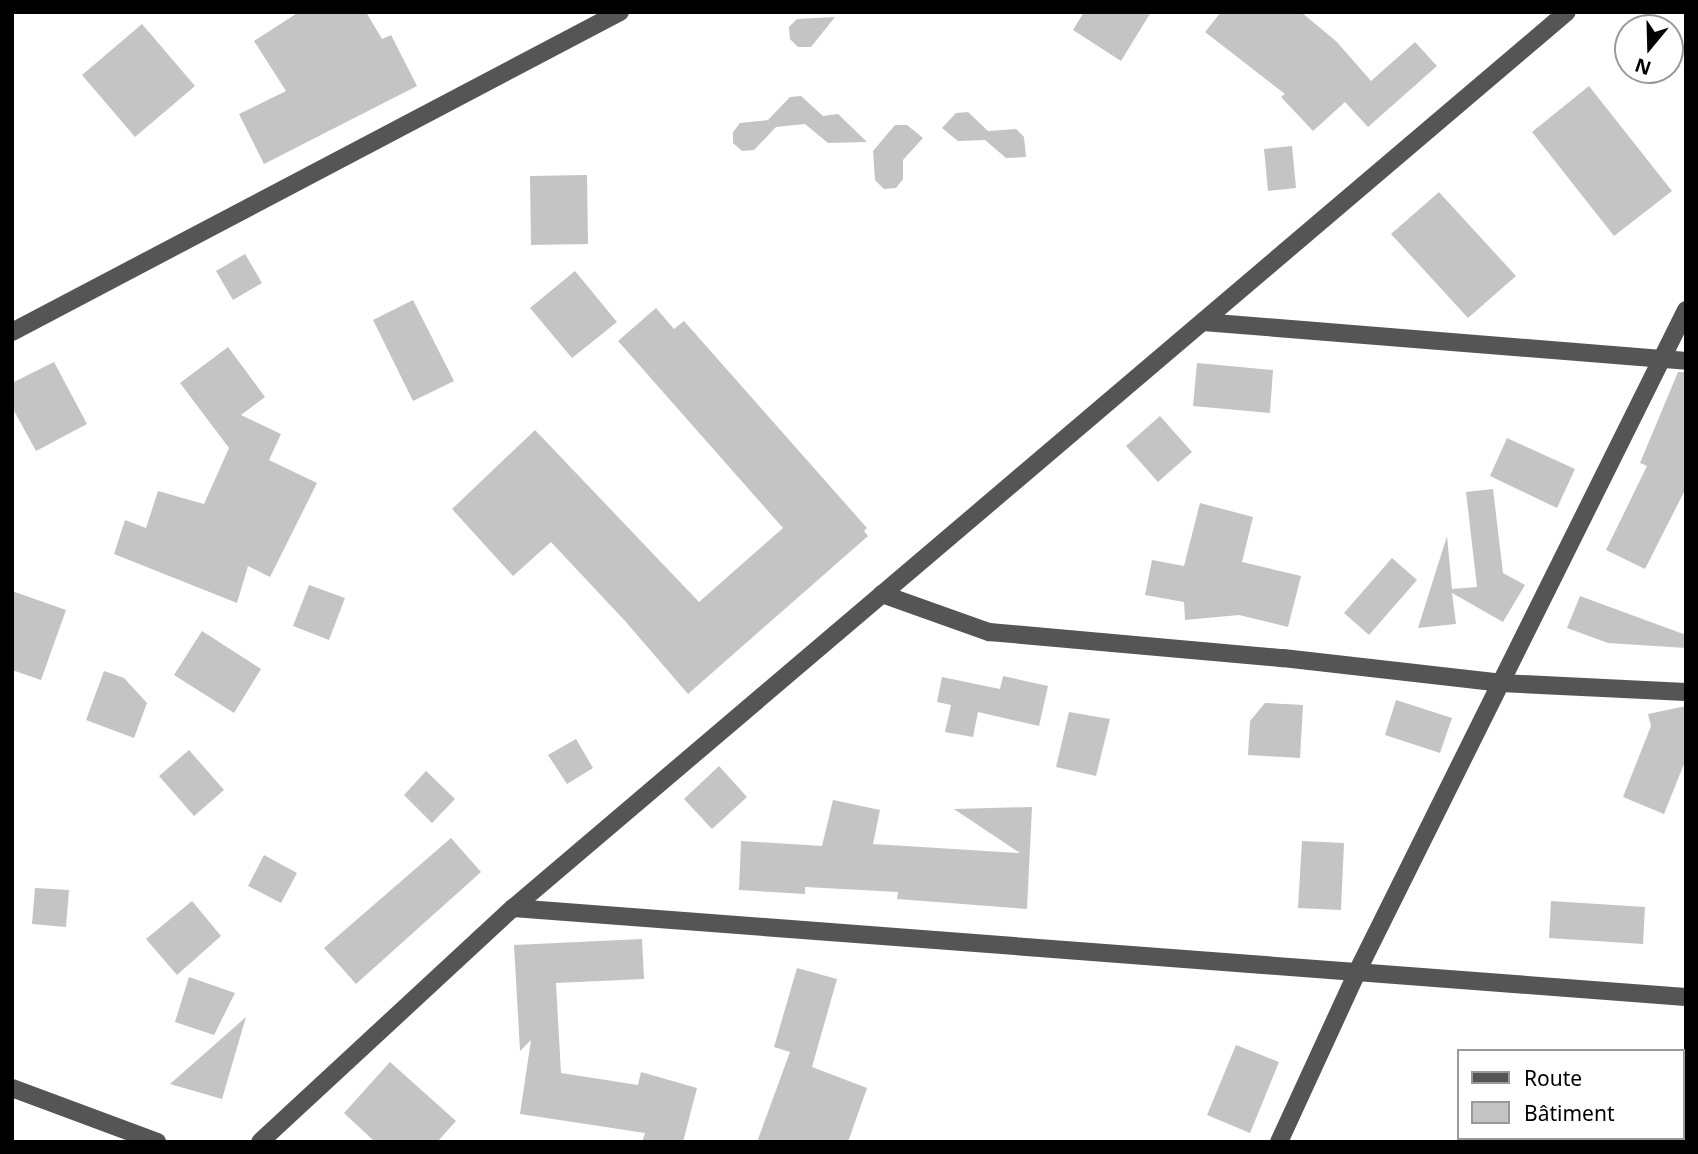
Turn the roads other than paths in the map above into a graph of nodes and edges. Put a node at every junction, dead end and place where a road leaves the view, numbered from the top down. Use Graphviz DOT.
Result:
graph roads {
  1 [pos="620,12"];
  2 [pos="1567,12"];
  3 [pos="1686,310"];
  4 [pos="1203,322"];
  5 [pos="12,332"];
  6 [pos="1663,359"];
  7 [pos="1686,361"];
  8 [pos="882,594"];
  9 [pos="1501,683"];
  10 [pos="1686,692"];
  11 [pos="513,908"];
  12 [pos="1357,970"];
  13 [pos="1686,997"];
  14 [pos="12,1088"];
  15 [pos="157,1142"];
  16 [pos="260,1142"];
  17 [pos="1279,1142"];
  1 -- 5 [label="street"];
  2 -- 4 [label="street"];
  3 -- 6 [label="street"];
  4 -- 6 [label="street"];
  4 -- 8 [label="street"];
  6 -- 7 [label="street"];
  6 -- 9 [label="street"];
  8 -- 9 [label="street"];
  8 -- 11 [label="street"];
  9 -- 10 [label="street"];
  9 -- 12 [label="street"];
  11 -- 12 [label="street"];
  11 -- 16 [label="street"];
  12 -- 13 [label="street"];
  12 -- 17 [label="street"];
  14 -- 15 [label="street"];
}
